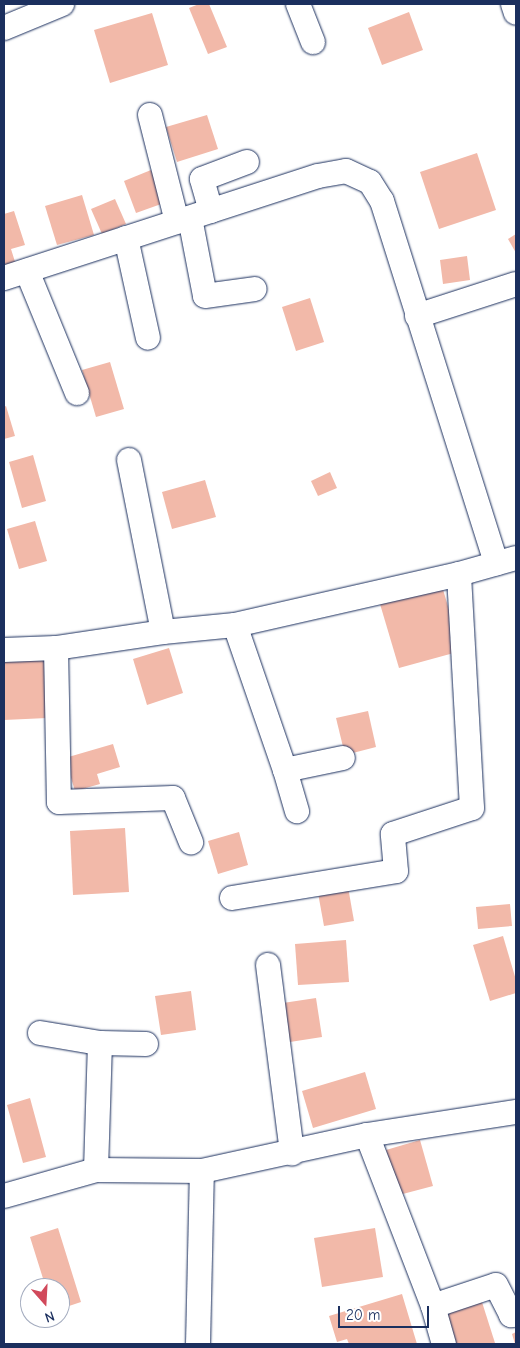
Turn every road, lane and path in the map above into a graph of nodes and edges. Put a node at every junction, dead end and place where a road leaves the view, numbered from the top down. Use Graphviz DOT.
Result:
graph roads {
  1 [pos="62,4"];
  2 [pos="298,4"];
  3 [pos="512,4"];
  4 [pos="516,13"];
  5 [pos="4,28"];
  6 [pos="313,42"];
  7 [pos="150,115"];
  8 [pos="247,162"];
  9 [pos="193,217"];
  10 [pos="126,238"];
  11 [pos="27,271"];
  12 [pos="4,278"];
  13 [pos="516,284"];
  14 [pos="255,289"];
  15 [pos="417,316"];
  16 [pos="148,338"];
  17 [pos="78,393"];
  18 [pos="129,460"];
  19 [pos="506,560"];
  20 [pos="459,574"];
  21 [pos="235,625"];
  22 [pos="163,632"];
  23 [pos="56,648"];
  24 [pos="4,650"];
  25 [pos="343,758"];
  26 [pos="285,770"];
  27 [pos="297,811"];
  28 [pos="191,842"];
  29 [pos="232,898"];
  30 [pos="268,965"];
  31 [pos="40,1033"];
  32 [pos="100,1043"];
  33 [pos="146,1044"];
  34 [pos="516,1112"];
  35 [pos="367,1135"];
  36 [pos="292,1153"];
  37 [pos="96,1170"];
  38 [pos="202,1171"];
  39 [pos="4,1196"];
  40 [pos="434,1306"];
  41 [pos="516,1314"];
  42 [pos="198,1344"];
  43 [pos="444,1344"];
  1 -- 5 [label="street"];
  2 -- 6 [label="street"];
  3 -- 4 [label="street"];
  7 -- 9 [label="street"];
  8 -- 9 [label="street"];
  9 -- 10 [label="street"];
  9 -- 14 [label="street"];
  9 -- 15 [label="street"];
  10 -- 11 [label="street"];
  10 -- 16 [label="street"];
  11 -- 12 [label="street"];
  11 -- 17 [label="street"];
  13 -- 15 [label="street"];
  15 -- 19 [label="street"];
  18 -- 22 [label="street"];
  19 -- 20 [label="street"];
  20 -- 21 [label="street"];
  20 -- 29 [label="street"];
  21 -- 22 [label="street"];
  21 -- 26 [label="street"];
  22 -- 23 [label="street"];
  23 -- 24 [label="street"];
  23 -- 28 [label="street"];
  25 -- 26 [label="street"];
  26 -- 27 [label="street"];
  30 -- 36 [label="street"];
  31 -- 32 [label="street"];
  32 -- 33 [label="street"];
  32 -- 37 [label="street"];
  34 -- 35 [label="street"];
  35 -- 36 [label="street"];
  35 -- 40 [label="street"];
  36 -- 38 [label="street"];
  37 -- 38 [label="street"];
  37 -- 39 [label="street"];
  38 -- 42 [label="street"];
  40 -- 41 [label="street"];
  40 -- 43 [label="street"];
}
